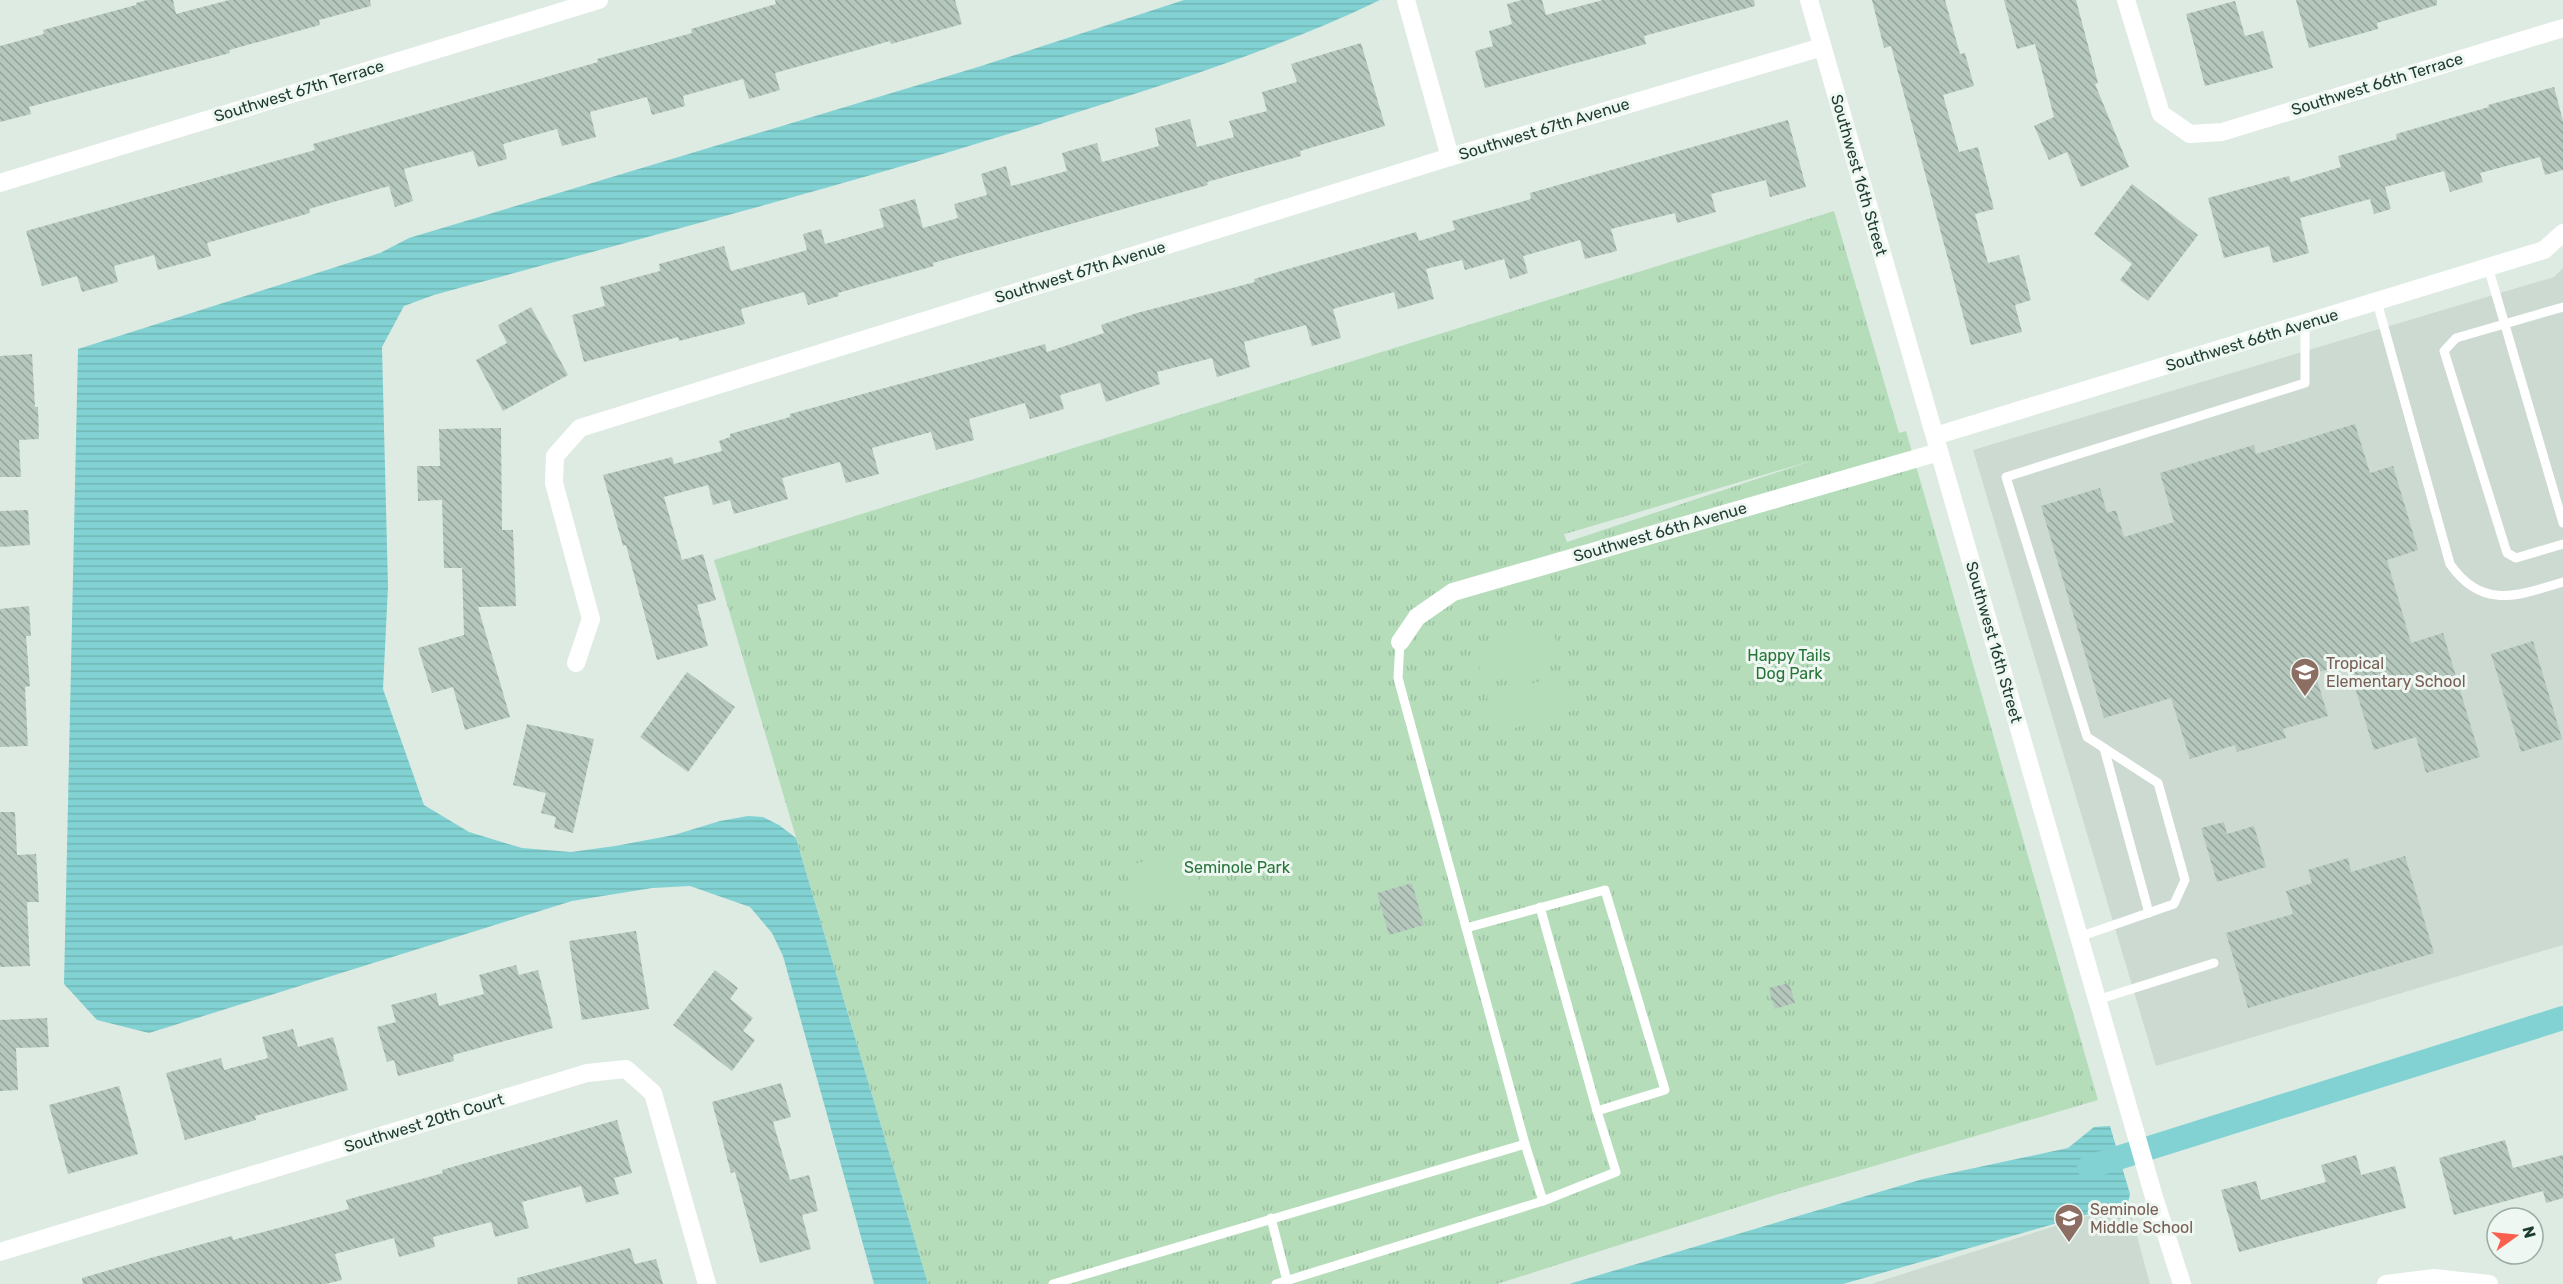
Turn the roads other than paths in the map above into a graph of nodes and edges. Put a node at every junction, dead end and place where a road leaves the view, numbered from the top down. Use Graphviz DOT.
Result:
graph roads {
  1 [pos="599,0"];
  2 [pos="1406,0"];
  3 [pos="1809,0"];
  4 [pos="2126,0"];
  5 [pos="2563,28"];
  6 [pos="1822,47"];
  7 [pos="1450,157"];
  8 [pos="0,183"];
  9 [pos="2563,233"];
  10 [pos="2488,267"];
  11 [pos="2377,302"];
  12 [pos="2563,307"];
  13 [pos="2305,324"];
  14 [pos="2505,324"];
  15 [pos="1937,444"];
  16 [pos="2563,524"];
  17 [pos="2563,544"];
  18 [pos="2563,582"];
  19 [pos="1400,642"];
  20 [pos="576,663"];
  21 [pos="2104,748"];
  22 [pos="1540,907"];
  23 [pos="2149,913"];
  24 [pos="1466,928"];
  25 [pos="2079,937"];
  26 [pos="2214,963"];
  27 [pos="2097,1000"];
  28 [pos="1597,1111"];
  29 [pos="1525,1144"];
  30 [pos="1543,1201"];
  31 [pos="1271,1218"];
  32 [pos="0,1252"];
  33 [pos="1287,1281"];
  34 [pos="707,1284"];
  35 [pos="1053,1284"];
  36 [pos="1276,1284"];
  37 [pos="2182,1284"];
  38 [pos="2386,1284"];
  39 [pos="2489,1284"];
  1 -- 8 [label="street, Southwest 67th Terrace"];
  2 -- 7 [label="street"];
  3 -- 6 [label="street, Southwest 16th Street"];
  4 -- 5 [label="street, Southwest 66th Terrace"];
  6 -- 7 [label="street, Southwest 67th Avenue"];
  6 -- 15 [label="street, Southwest 16th Street"];
  7 -- 20 [label="street, Southwest 67th Avenue"];
  9 -- 10 [label="street, Southwest 66th Avenue"];
  10 -- 11 [label="street, Southwest 66th Avenue"];
  10 -- 14 [label="lane"];
  11 -- 13 [label="street, Southwest 66th Avenue"];
  11 -- 18 [label="lane"];
  12 -- 14 [label="lane"];
  13 -- 15 [label="street, Southwest 66th Avenue"];
  13 -- 21 [label="lane"];
  14 -- 16 [label="lane"];
  14 -- 17 [label="lane"];
  15 -- 19 [label="street, Southwest 66th Avenue"];
  15 -- 25 [label="street, Southwest 16th Street"];
  19 -- 24 [label="lane"];
  21 -- 23 [label="lane"];
  21 -- 23 [label="lane"];
  22 -- 24 [label="lane"];
  22 -- 28 [label="lane"];
  22 -- 28 [label="lane"];
  23 -- 25 [label="lane"];
  24 -- 29 [label="lane"];
  25 -- 27 [label="street, Southwest 16th Street"];
  26 -- 27 [label="lane"];
  27 -- 37 [label="street, Southwest 16th Street"];
  28 -- 30 [label="lane"];
  29 -- 30 [label="lane"];
  29 -- 31 [label="lane"];
  30 -- 33 [label="lane"];
  31 -- 33 [label="lane"];
  31 -- 35 [label="lane"];
  32 -- 34 [label="street, Southwest 20th Court"];
  33 -- 36 [label="lane"];
  38 -- 39 [label="street"];
}
